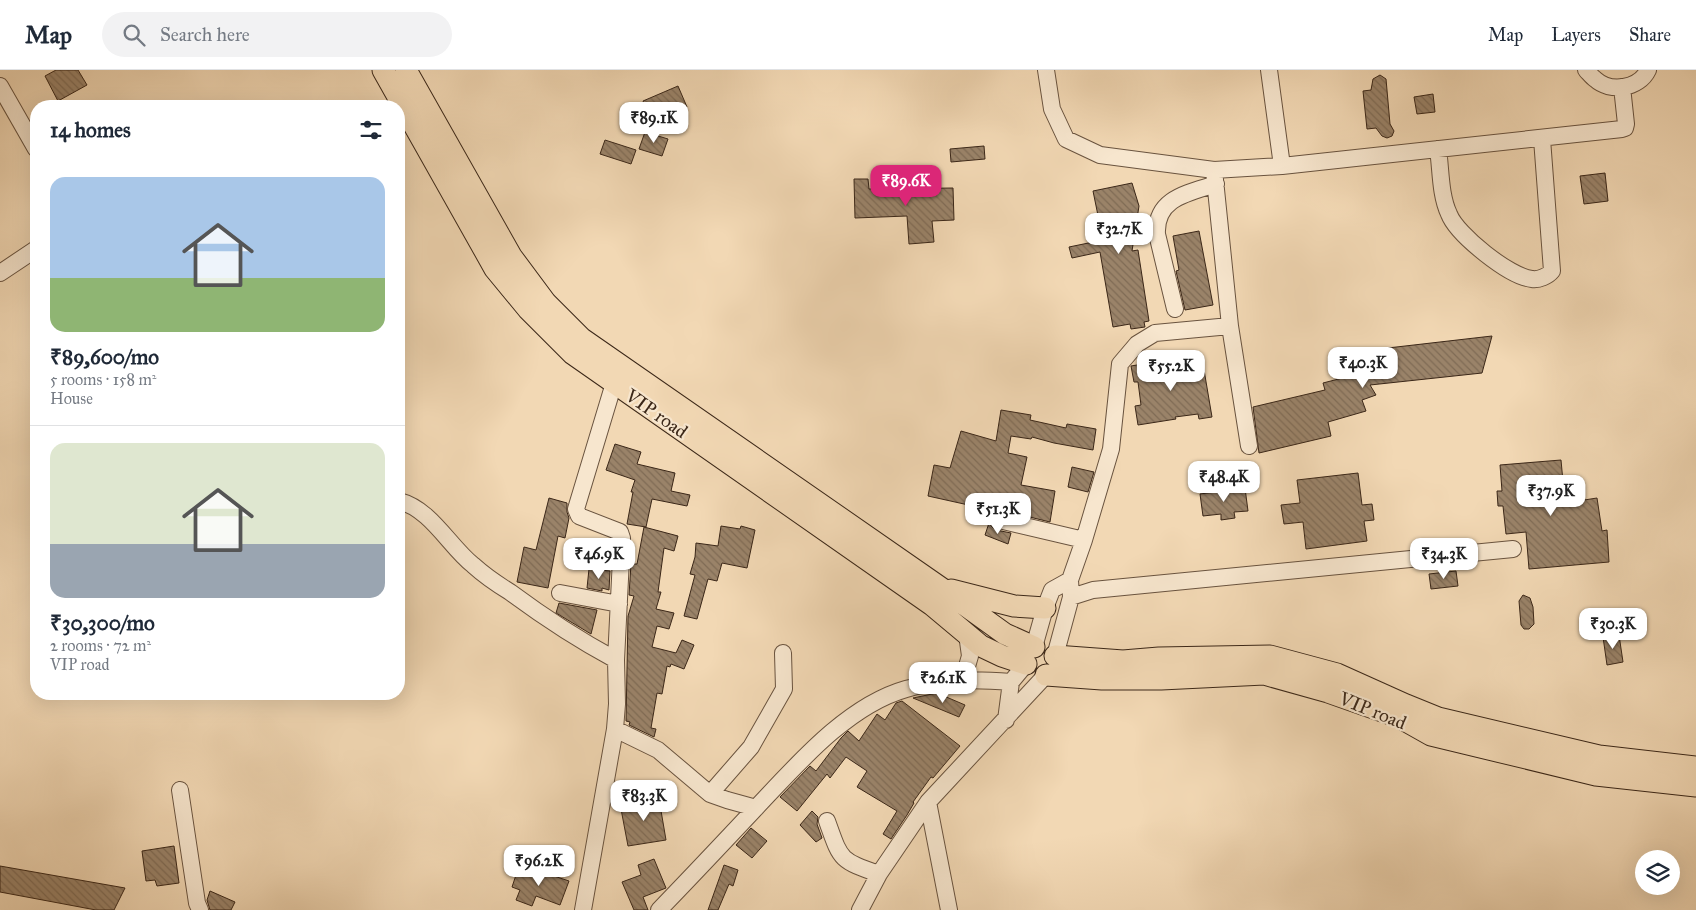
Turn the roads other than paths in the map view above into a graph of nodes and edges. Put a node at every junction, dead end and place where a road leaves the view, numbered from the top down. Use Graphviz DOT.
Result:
graph roads {
  1 [pos="383,70"];
  2 [pos="406,70"];
  3 [pos="1046,70"];
  4 [pos="1268,70"];
  5 [pos="1586,70"];
  6 [pos="1648,70"];
  7 [pos="0,86"];
  8 [pos="1622,87"];
  9 [pos="400,100"];
  10 [pos="405,109"];
  11 [pos="30,138"];
  12 [pos="1542,139"];
  13 [pos="1438,149"];
  14 [pos="1282,166"];
  15 [pos="1215,177"];
  16 [pos="30,253"];
  17 [pos="0,273"];
  18 [pos="1175,309"];
  19 [pos="1230,326"];
  20 [pos="614,383"];
  21 [pos="1249,446"];
  22 [pos="405,503"];
  23 [pos="998,520"];
  24 [pos="1084,540"];
  25 [pos="1513,549"];
  26 [pos="1070,580"];
  27 [pos="941,588"];
  28 [pos="560,593"];
  29 [pos="1071,597"];
  30 [pos="618,604"];
  31 [pos="1045,608"];
  32 [pos="967,634"];
  33 [pos="783,653"];
  34 [pos="1030,656"];
  35 [pos="616,660"];
  36 [pos="1050,665"];
  37 [pos="963,680"];
  38 [pos="1011,682"];
  39 [pos="1006,720"];
  40 [pos="615,729"];
  41 [pos="1696,767"];
  42 [pos="1696,786"];
  43 [pos="180,790"];
  44 [pos="710,794"];
  45 [pos="928,802"];
  46 [pos="756,808"];
  47 [pos="826,821"];
  48 [pos="879,874"];
  49 [pos="200,910"];
  50 [pos="582,910"];
  51 [pos="659,910"];
  52 [pos="860,910"];
  53 [pos="949,910"];
  1 -- 9 [label="main road, VIP road"];
  2 -- 27 [label="main road, VIP road"];
  3 -- 15 [label="street"];
  4 -- 14 [label="street"];
  5 -- 8 [label="street"];
  6 -- 8 [label="street"];
  7 -- 11 [label="street"];
  8 -- 12 [label="street"];
  10 -- 20 [label="main road, VIP road"];
  12 -- 13 [label="street"];
  12 -- 13 [label="street"];
  13 -- 14 [label="street"];
  14 -- 15 [label="street"];
  15 -- 18 [label="street"];
  15 -- 19 [label="street"];
  16 -- 17 [label="street"];
  19 -- 21 [label="street"];
  19 -- 24 [label="street"];
  20 -- 30 [label="street"];
  20 -- 32 [label="main road, VIP road"];
  22 -- 35 [label="street"];
  23 -- 24 [label="street"];
  24 -- 26 [label="street"];
  25 -- 29 [label="street"];
  26 -- 29 [label="street"];
  26 -- 31 [label="street"];
  27 -- 31 [label="main road"];
  27 -- 34 [label="main road, VIP road"];
  28 -- 30 [label="street"];
  29 -- 36 [label="street"];
  30 -- 35 [label="street"];
  31 -- 34 [label="street"];
  32 -- 34 [label="main road, VIP road"];
  32 -- 37 [label="street"];
  33 -- 44 [label="street"];
  34 -- 36 [label="main road"];
  34 -- 38 [label="street"];
  35 -- 40 [label="street"];
  36 -- 39 [label="street"];
  36 -- 41 [label="main road, VIP road"];
  36 -- 42 [label="main road, VIP road"];
  37 -- 38 [label="street"];
  37 -- 46 [label="street"];
  38 -- 39 [label="street"];
  39 -- 45 [label="street"];
  40 -- 44 [label="street"];
  40 -- 50 [label="street"];
  43 -- 49 [label="street"];
  44 -- 46 [label="street"];
  45 -- 48 [label="street"];
  45 -- 53 [label="street"];
  46 -- 51 [label="street"];
  47 -- 48 [label="street"];
  48 -- 52 [label="street"];
}
